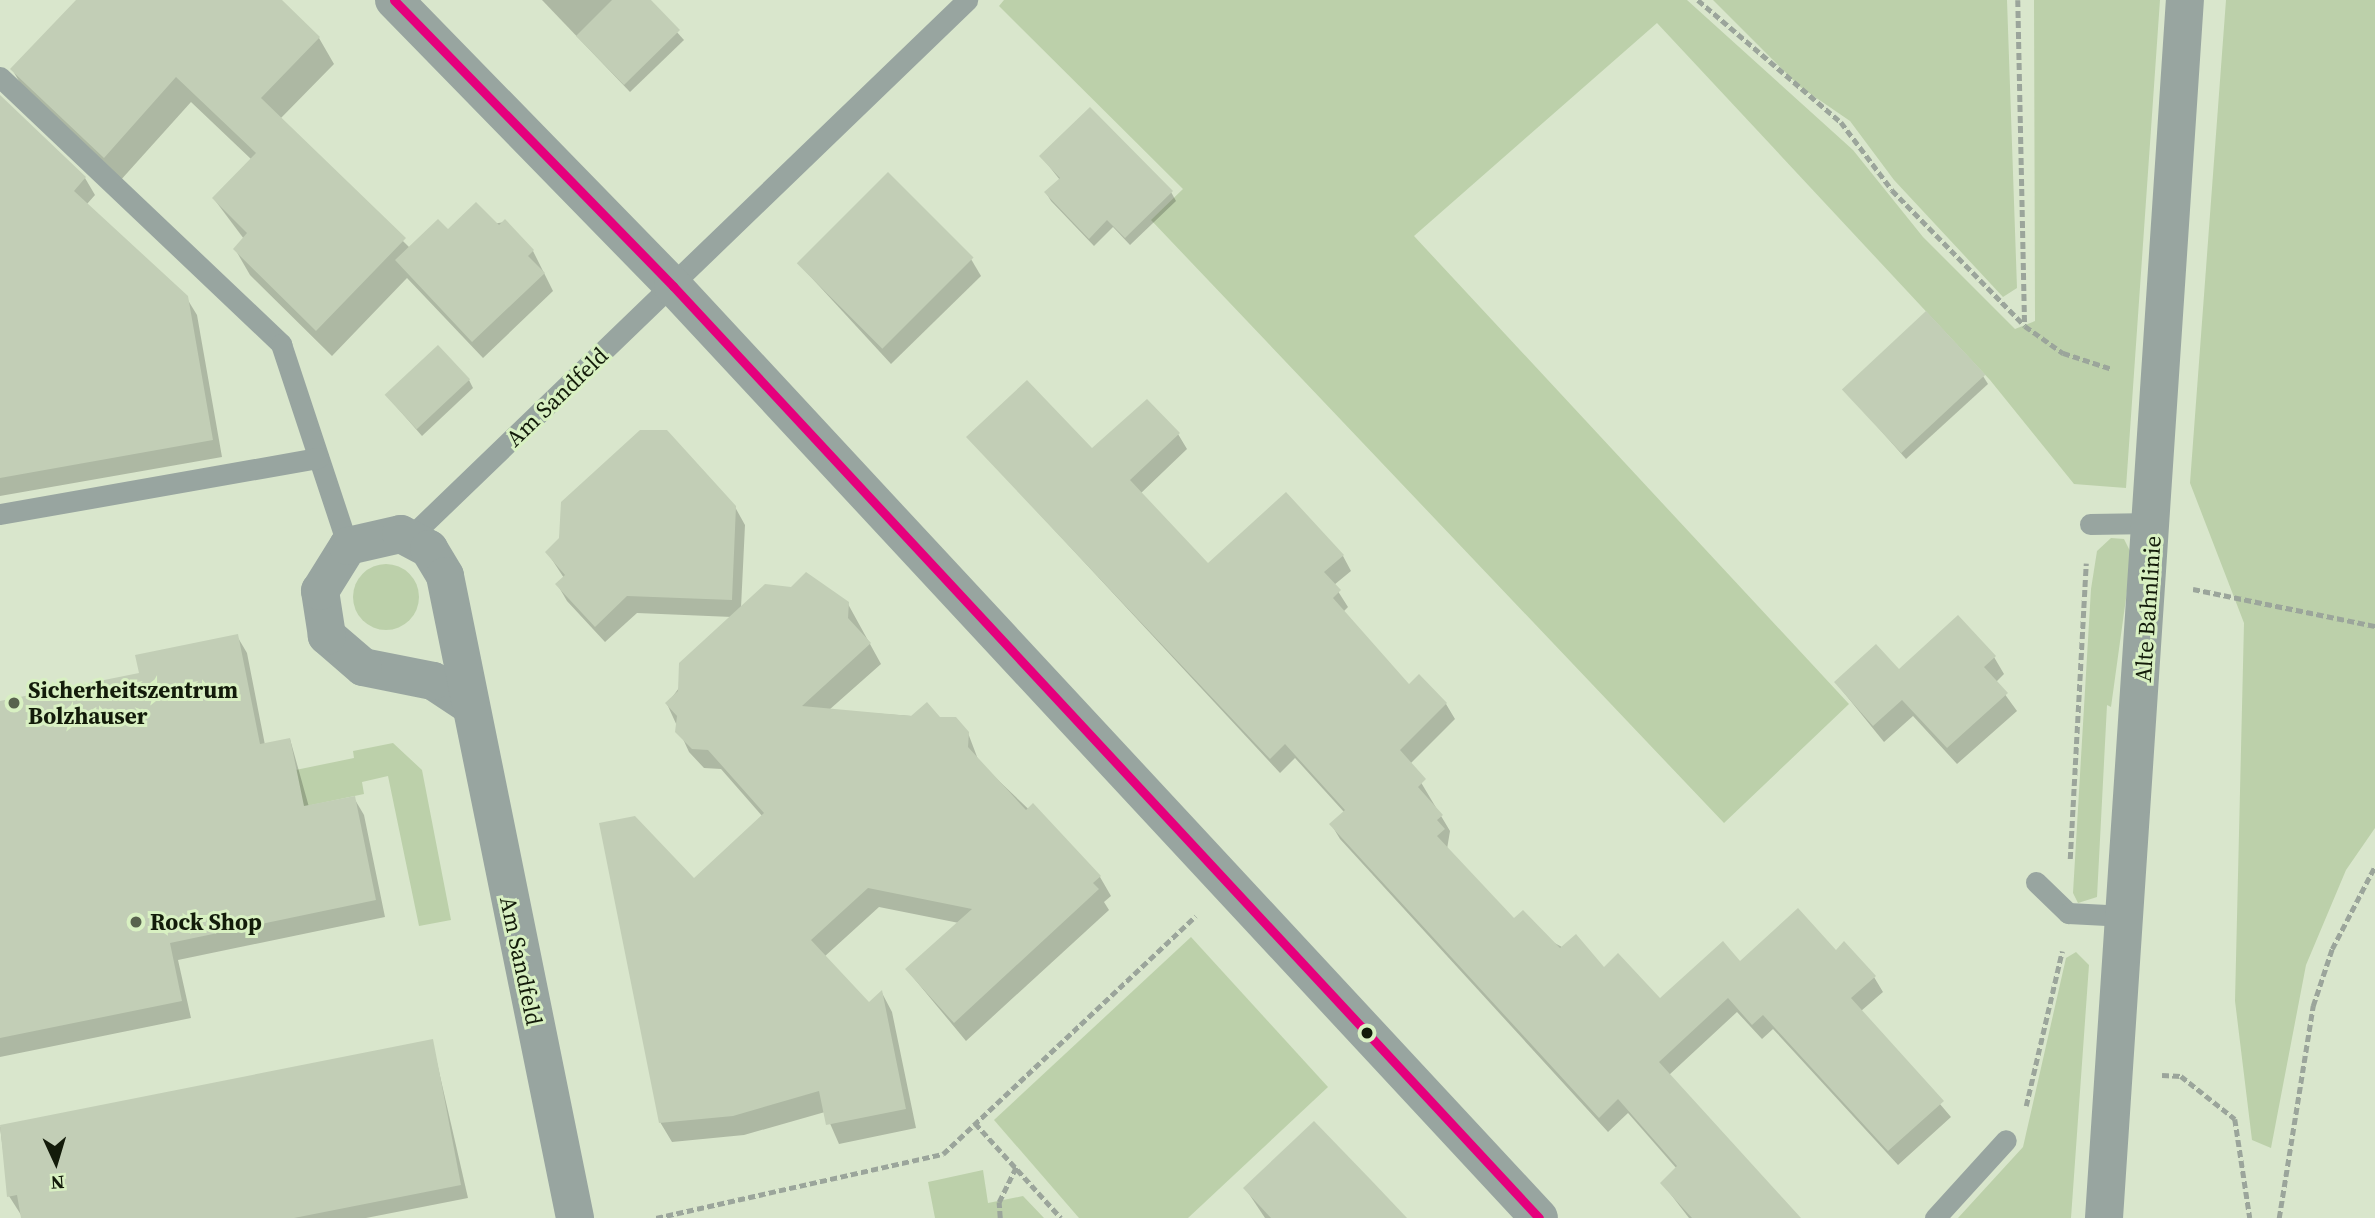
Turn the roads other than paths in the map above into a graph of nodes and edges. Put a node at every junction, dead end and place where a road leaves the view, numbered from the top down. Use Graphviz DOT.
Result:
graph roads {
  1 [pos="394,0"];
  2 [pos="967,0"];
  3 [pos="2185,0"];
  4 [pos="0,77"];
  5 [pos="673,286"];
  6 [pos="318,457"];
  7 [pos="0,514"];
  8 [pos="2153,523"];
  9 [pos="2090,524"];
  10 [pos="410,537"];
  11 [pos="348,546"];
  12 [pos="468,704"];
  13 [pos="2036,882"];
  14 [pos="2126,916"];
  15 [pos="2006,1140"];
  16 [pos="575,1218"];
  17 [pos="1539,1218"];
  18 [pos="1935,1218"];
  19 [pos="2104,1218"];
  1 -- 5 [label="street"];
  2 -- 5 [label="lane, Am Sandfeld"];
  3 -- 8 [label="street, Alte Bahnlinie"];
  4 -- 6 [label="lane"];
  5 -- 10 [label="lane, Am Sandfeld"];
  5 -- 17 [label="street"];
  6 -- 7 [label="lane"];
  6 -- 11 [label="lane"];
  8 -- 9 [label="lane"];
  8 -- 14 [label="street, Alte Bahnlinie"];
  10 -- 11 [label="street"];
  10 -- 12 [label="street, Am Sandfeld"];
  11 -- 12 [label="street"];
  12 -- 16 [label="street, Am Sandfeld"];
  13 -- 14 [label="lane"];
  14 -- 19 [label="street, Alte Bahnlinie"];
  15 -- 18 [label="lane"];
}
